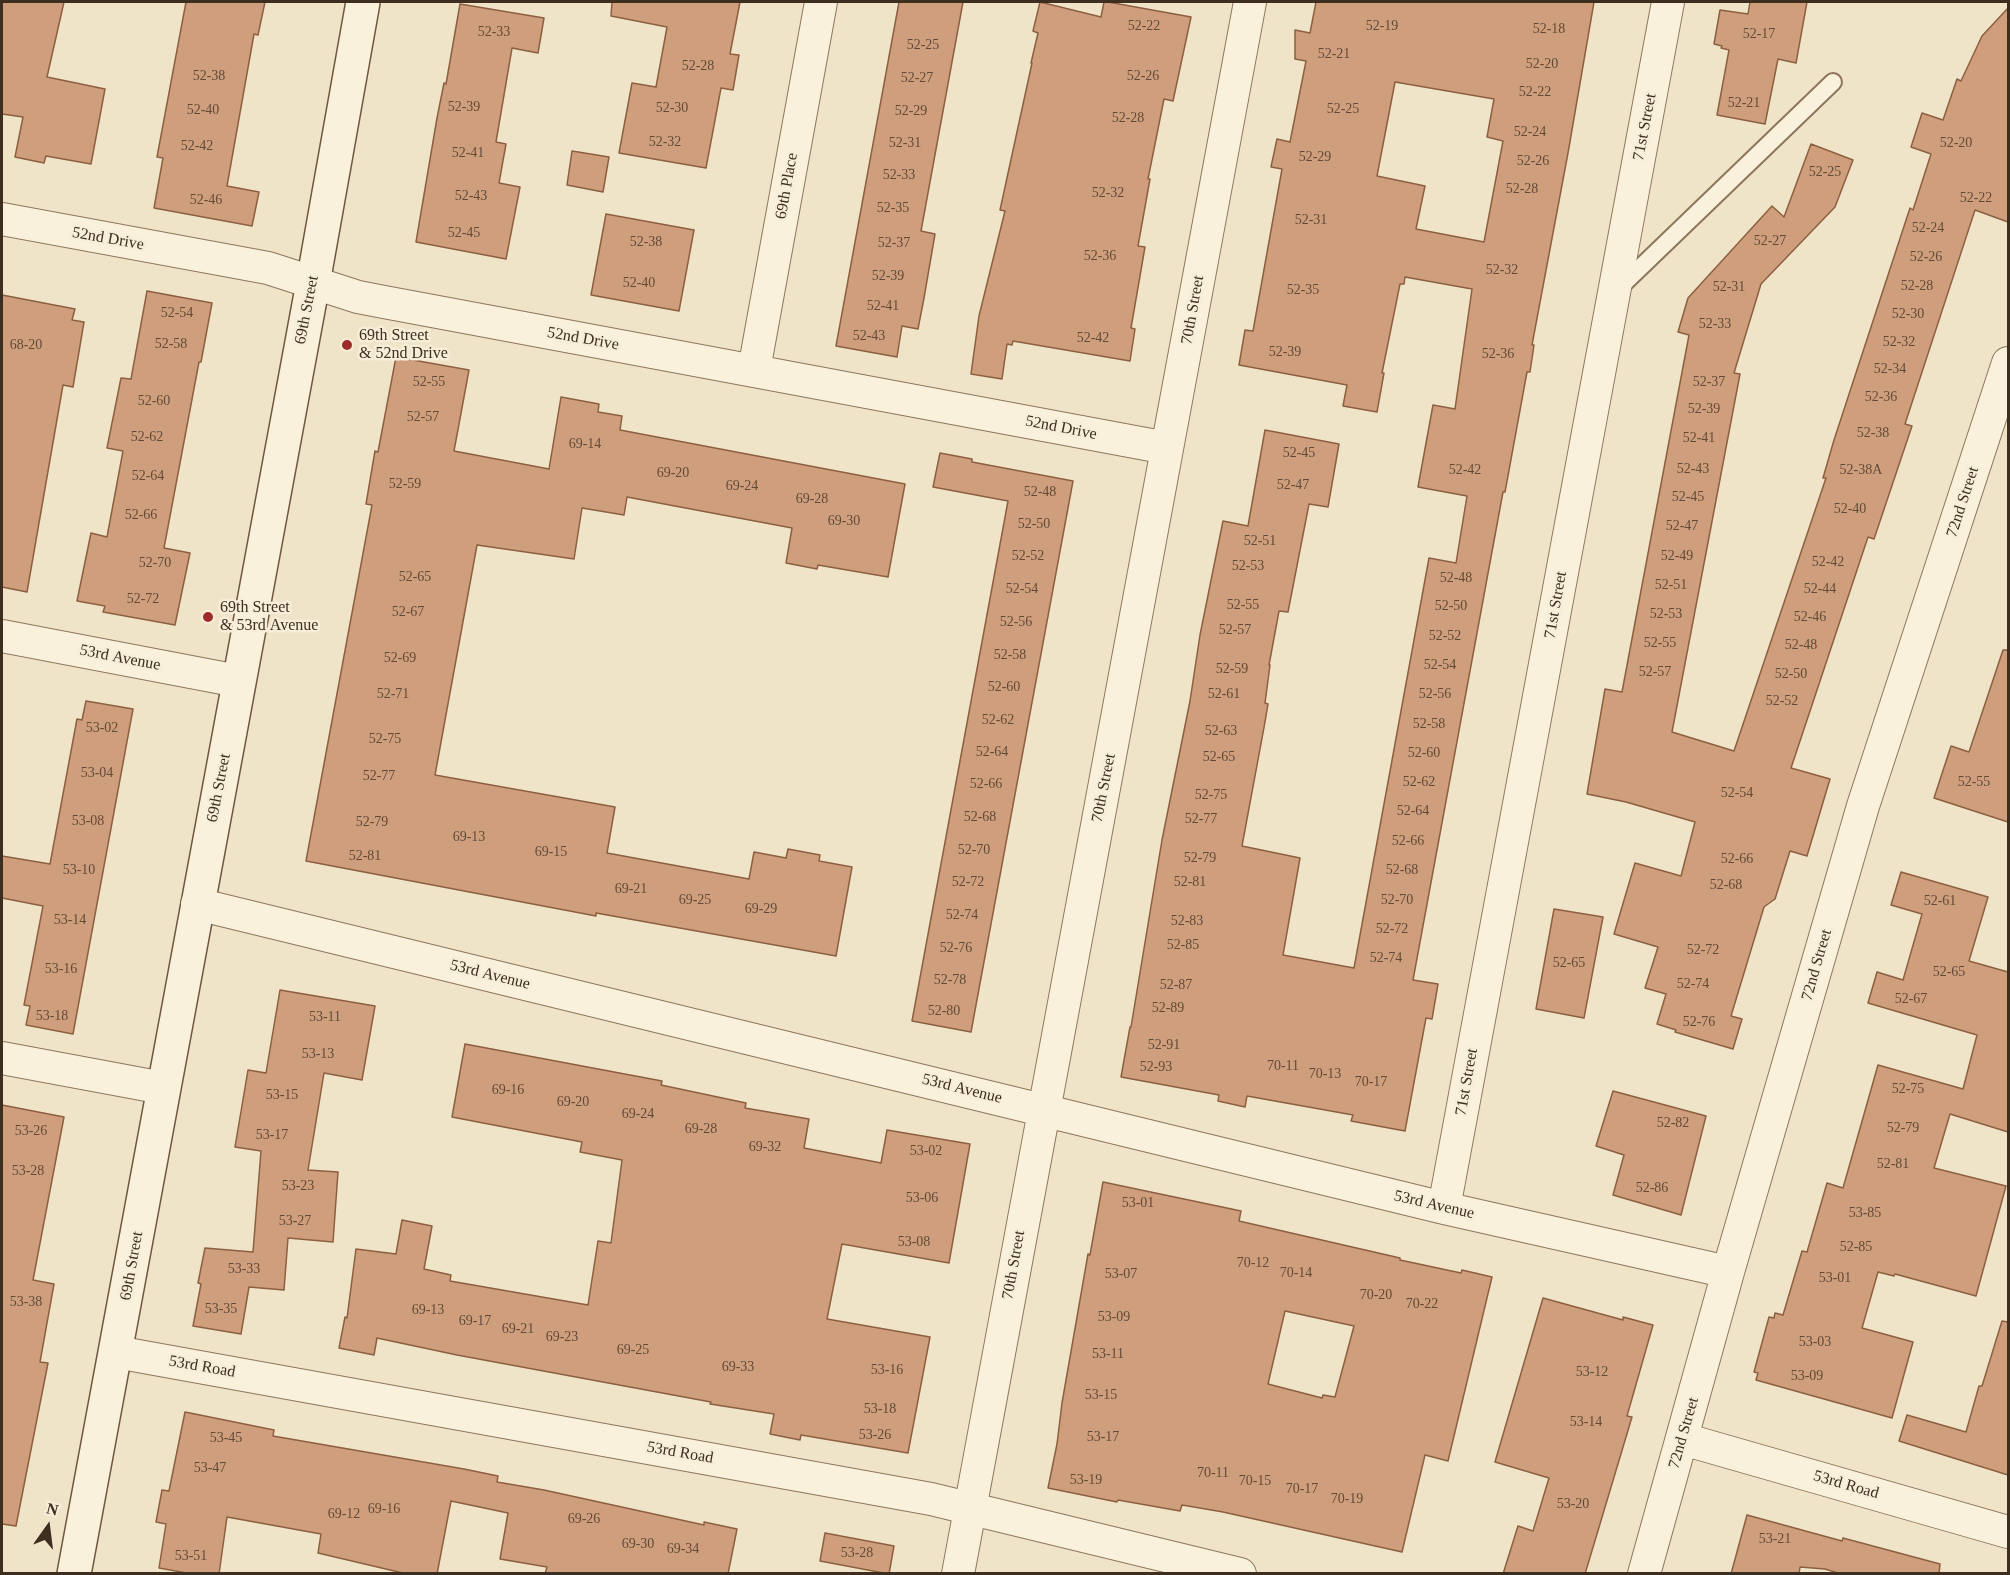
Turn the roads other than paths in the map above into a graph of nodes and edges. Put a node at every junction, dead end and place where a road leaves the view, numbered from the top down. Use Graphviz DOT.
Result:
graph roads {
  1 [pos="363,2"];
  2 [pos="821,2"];
  3 [pos="1250,2"];
  4 [pos="1668,2"];
  5 [pos="1833,82"];
  6 [pos="2,219"];
  7 [pos="313,283"];
  8 [pos="1613,294"];
  9 [pos="2008,363"];
  10 [pos="754,370"];
  11 [pos="1167,448"];
  12 [pos="2,636"];
  13 [pos="238,681"];
  14 [pos="197,904"];
  15 [pos="2,1059"];
  16 [pos="164,1088"];
  17 [pos="1043,1109"];
  18 [pos="1444,1208"];
  19 [pos="1728,1272"];
  20 [pos="116,1352"];
  21 [pos="1683,1439"];
  22 [pos="970,1507"];
  23 [pos="2008,1532"];
  24 [pos="74,1574"];
  25 [pos="958,1574"];
  26 [pos="1240,1574"];
  27 [pos="1644,1574"];
  1 -- 7 [label="street, 69th Street"];
  2 -- 10 [label="street, 69th Place"];
  3 -- 11 [label="street, 70th Street"];
  4 -- 8 [label="street, 71st Street"];
  5 -- 8 [label="lane"];
  6 -- 7 [label="street, 52nd Drive"];
  7 -- 10 [label="street, 52nd Drive"];
  7 -- 13 [label="street, 69th Street"];
  8 -- 18 [label="street, 71st Street"];
  9 -- 19 [label="street, 72nd Street"];
  10 -- 11 [label="street, 52nd Drive"];
  11 -- 17 [label="street, 70th Street"];
  12 -- 13 [label="street, 53rd Avenue"];
  13 -- 14 [label="street, 69th Street"];
  14 -- 16 [label="street, 69th Street"];
  14 -- 17 [label="street, 53rd Avenue"];
  15 -- 16 [label="street"];
  16 -- 20 [label="street, 69th Street"];
  17 -- 18 [label="street, 53rd Avenue"];
  17 -- 22 [label="street, 70th Street"];
  18 -- 19 [label="street, 53rd Avenue"];
  19 -- 21 [label="street, 72nd Street"];
  20 -- 22 [label="street, 53rd Road"];
  20 -- 24 [label="street, 69th Street"];
  21 -- 23 [label="street, 53rd Road"];
  21 -- 27 [label="street, 72nd Street"];
  22 -- 25 [label="street, 70th Street"];
  22 -- 26 [label="street, 53rd Road"];
}
